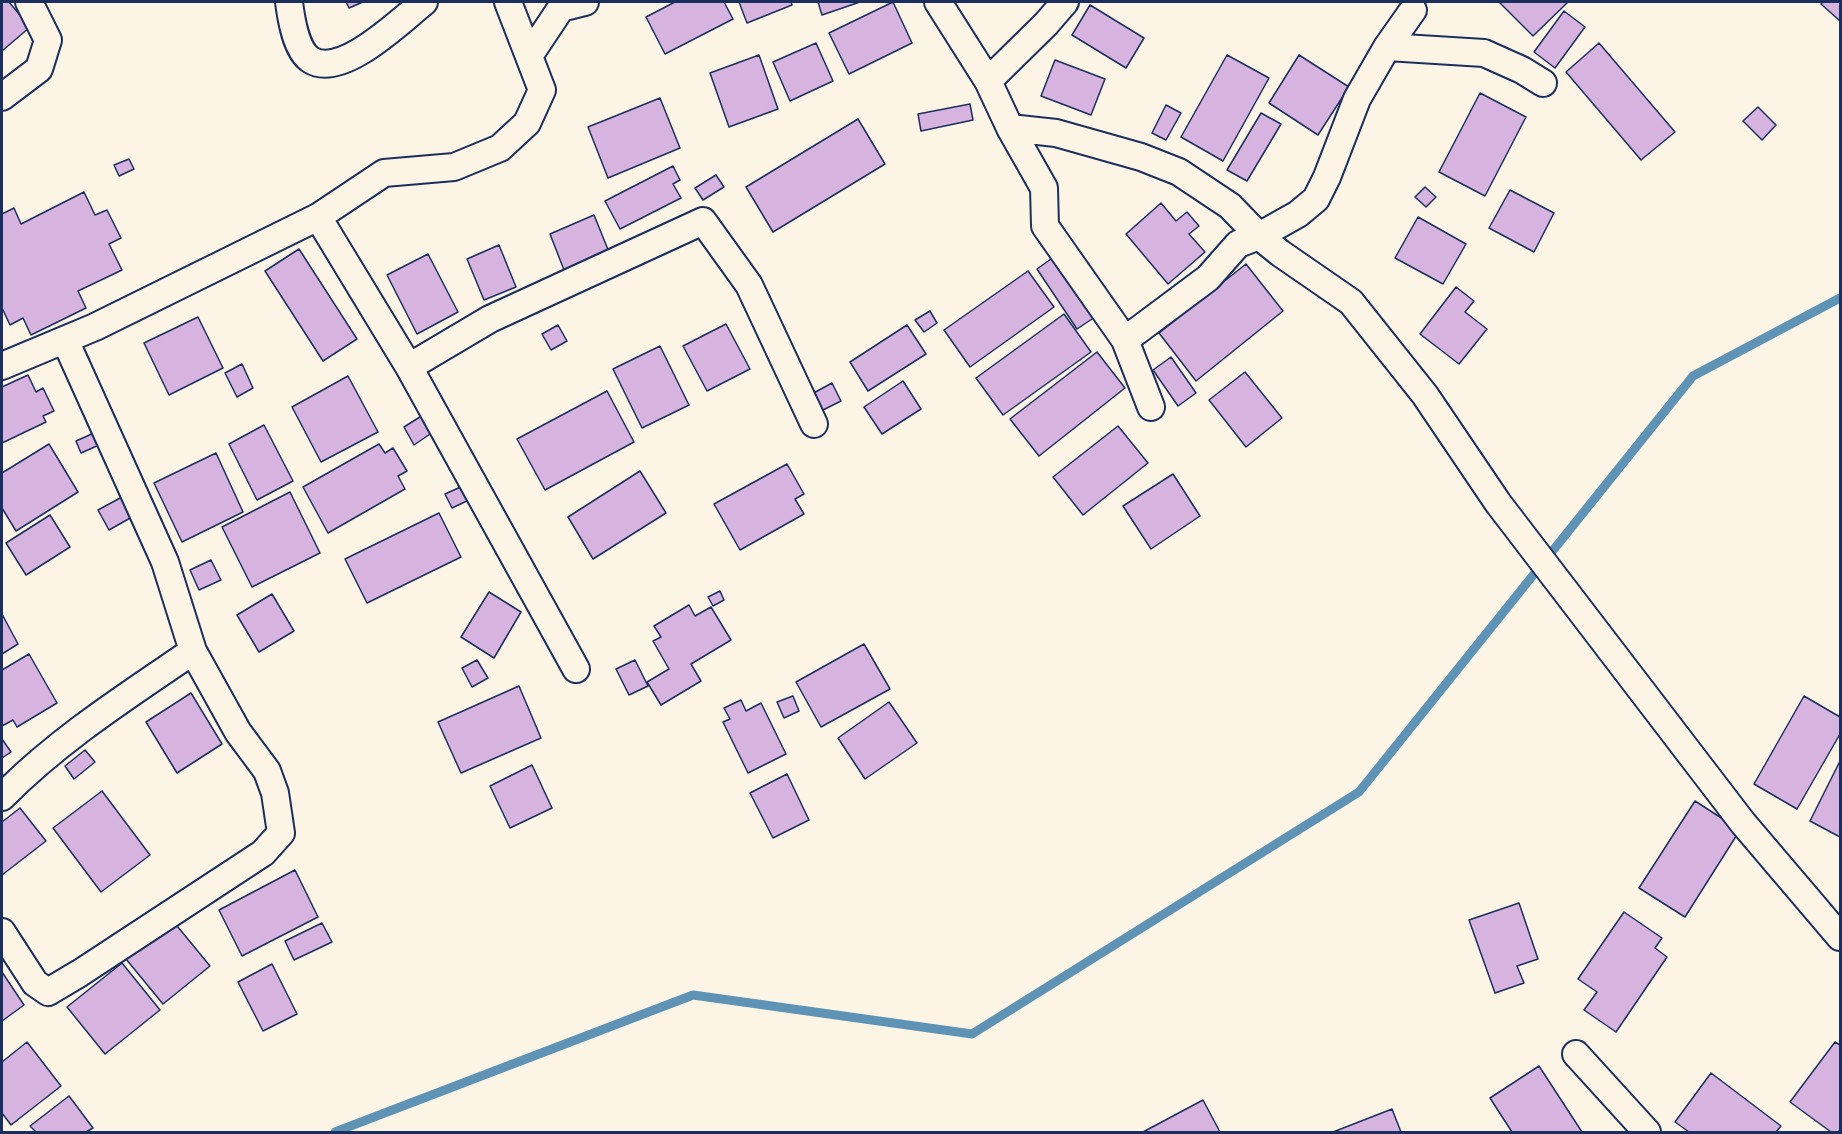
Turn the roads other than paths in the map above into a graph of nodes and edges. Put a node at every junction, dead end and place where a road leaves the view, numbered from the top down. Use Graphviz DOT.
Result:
graph roads {
  1 [pos="28,2"];
  2 [pos="289,2"];
  3 [pos="424,2"];
  4 [pos="508,2"];
  5 [pos="585,2"];
  6 [pos="938,2"];
  7 [pos="1065,2"];
  8 [pos="557,5"];
  9 [pos="1413,9"];
  10 [pos="1387,47"];
  11 [pos="529,56"];
  12 [pos="988,81"];
  13 [pos="1543,83"];
  14 [pos="2,97"];
  15 [pos="1010,128"];
  16 [pos="318,217"];
  17 [pos="1259,236"];
  18 [pos="65,340"];
  19 [pos="1125,340"];
  20 [pos="2,366"];
  21 [pos="409,367"];
  22 [pos="1151,407"];
  23 [pos="814,424"];
  24 [pos="194,651"];
  25 [pos="576,669"];
  26 [pos="2,797"];
  27 [pos="2,932"];
  28 [pos="1840,937"];
  29 [pos="1576,1054"];
  30 [pos="1647,1132"];
  1 -- 14 [label="street"];
  2 -- 3 [label="street"];
  4 -- 11 [label="street"];
  5 -- 8 [label="street"];
  6 -- 12 [label="street"];
  7 -- 12 [label="street"];
  8 -- 11 [label="street"];
  9 -- 10 [label="street"];
  10 -- 13 [label="street"];
  10 -- 17 [label="street"];
  11 -- 16 [label="street"];
  12 -- 15 [label="street"];
  15 -- 17 [label="street"];
  15 -- 19 [label="street"];
  16 -- 18 [label="street"];
  16 -- 21 [label="street"];
  17 -- 19 [label="street"];
  17 -- 28 [label="street"];
  18 -- 20 [label="street"];
  18 -- 24 [label="street"];
  19 -- 22 [label="street"];
  21 -- 23 [label="street"];
  21 -- 25 [label="street"];
  24 -- 26 [label="street"];
  24 -- 27 [label="street"];
  29 -- 30 [label="street"];
}
